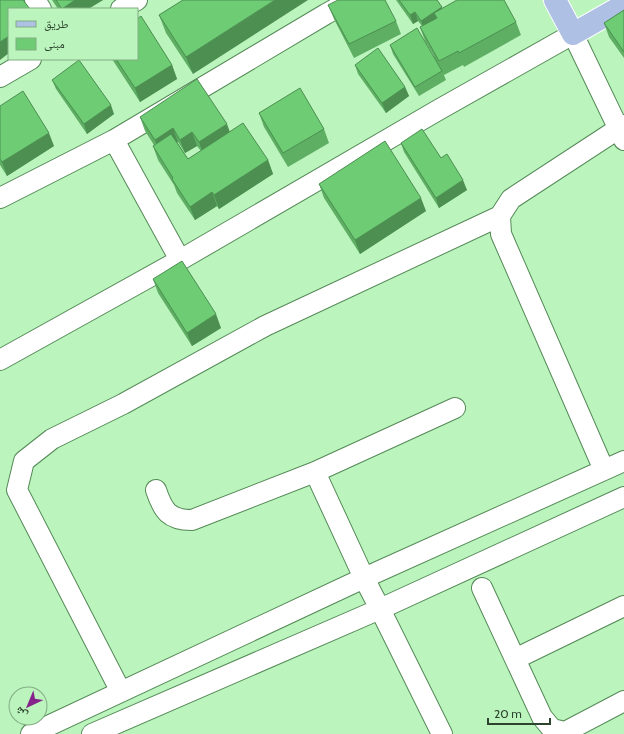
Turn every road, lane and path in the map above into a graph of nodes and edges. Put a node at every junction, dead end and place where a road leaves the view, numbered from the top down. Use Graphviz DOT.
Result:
graph roads {
  1 [pos="137,0"];
  2 [pos="351,0"];
  3 [pos="555,0"];
  4 [pos="624,5"];
  5 [pos="123,8"];
  6 [pos="573,34"];
  7 [pos="29,60"];
  8 [pos="0,77"];
  9 [pos="622,131"];
  10 [pos="114,140"];
  11 [pos="0,198"];
  12 [pos="500,216"];
  13 [pos="180,260"];
  14 [pos="0,360"];
  15 [pos="455,408"];
  16 [pos="624,461"];
  17 [pos="604,470"];
  18 [pos="315,472"];
  19 [pos="156,490"];
  20 [pos="624,497"];
  21 [pos="364,578"];
  22 [pos="482,588"];
  23 [pos="624,606"];
  24 [pos="380,609"];
  25 [pos="515,658"];
  26 [pos="121,692"];
  27 [pos="624,701"];
  28 [pos="436,732"];
  29 [pos="31,734"];
  30 [pos="92,734"];
  1 -- 5 [label="street"];
  2 -- 10 [label="street"];
  3 -- 6 [label="main road"];
  4 -- 6 [label="main road"];
  6 -- 9 [label="street"];
  6 -- 13 [label="street"];
  7 -- 8 [label="street"];
  9 -- 12 [label="street"];
  10 -- 11 [label="street"];
  10 -- 13 [label="street"];
  12 -- 17 [label="street"];
  12 -- 26 [label="street"];
  13 -- 14 [label="street"];
  15 -- 18 [label="street"];
  16 -- 17 [label="street"];
  17 -- 21 [label="street"];
  18 -- 19 [label="street"];
  18 -- 21 [label="street"];
  20 -- 24 [label="street"];
  21 -- 24 [label="street"];
  21 -- 26 [label="street"];
  22 -- 25 [label="street"];
  23 -- 25 [label="street"];
  24 -- 28 [label="street"];
  24 -- 30 [label="street"];
  25 -- 27 [label="street"];
  26 -- 29 [label="street"];
}
